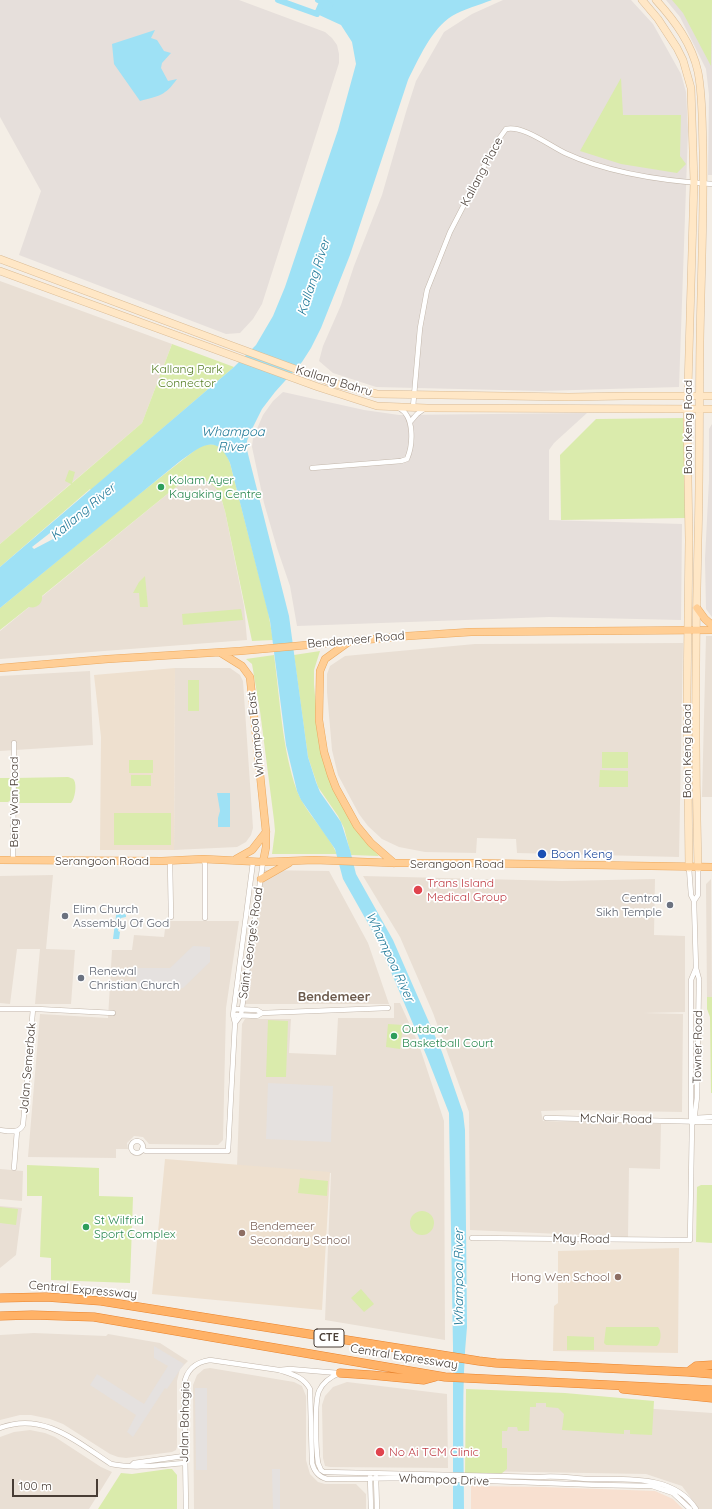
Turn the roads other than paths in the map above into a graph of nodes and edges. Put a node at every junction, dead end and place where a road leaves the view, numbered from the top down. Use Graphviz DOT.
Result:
graph roads {
  1 [pos="642,0"];
  2 [pos="656,0"];
  3 [pos="694,182"];
  4 [pos="703,183"];
  5 [pos="712,184"];
  6 [pos="0,259"];
  7 [pos="0,271"];
  8 [pos="414,396"];
  9 [pos="688,396"];
  10 [pos="699,396"];
  11 [pos="712,396"];
  12 [pos="396,406"];
  13 [pos="414,407"];
  14 [pos="427,408"];
  15 [pos="712,408"];
  16 [pos="688,409"];
  17 [pos="699,409"];
  18 [pos="411,422"];
  19 [pos="312,468"];
  20 [pos="697,608"];
  21 [pos="712,625"];
  22 [pos="688,630"];
  23 [pos="697,630"];
  24 [pos="712,630"];
  25 [pos="350,641"];
  26 [pos="219,652"];
  27 [pos="0,668"];
  28 [pos="14,743"];
  29 [pos="266,832"];
  30 [pos="203,859"];
  31 [pos="0,860"];
  32 [pos="13,860"];
  33 [pos="234,860"];
  34 [pos="170,861"];
  35 [pos="253,862"];
  36 [pos="263,862"];
  37 [pos="291,862"];
  38 [pos="394,863"];
  39 [pos="689,868"];
  40 [pos="698,868"];
  41 [pos="712,868"];
  42 [pos="261,879"];
  43 [pos="694,901"];
  44 [pos="171,917"];
  45 [pos="205,918"];
  46 [pos="696,968"];
  47 [pos="243,998"];
  48 [pos="388,1008"];
  49 [pos="0,1009"];
  50 [pos="33,1009"];
  51 [pos="234,1009"];
  52 [pos="241,1009"];
  53 [pos="252,1010"];
  54 [pos="262,1013"];
  55 [pos="113,1014"];
  56 [pos="233,1015"];
  57 [pos="241,1015"];
  58 [pos="235,1024"];
  59 [pos="546,1118"];
  60 [pos="712,1118"];
  61 [pos="692,1121"];
  62 [pos="712,1122"];
  63 [pos="0,1130"];
  64 [pos="17,1131"];
  65 [pos="142,1149"];
  66 [pos="14,1168"];
  67 [pos="472,1238"];
  68 [pos="690,1240"];
  69 [pos="0,1298"];
  70 [pos="0,1316"];
  71 [pos="712,1365"];
  72 [pos="279,1370"];
  73 [pos="688,1372"];
  74 [pos="340,1374"];
  75 [pos="712,1374"];
  76 [pos="441,1377"];
  77 [pos="574,1382"];
  78 [pos="712,1390"];
  79 [pos="712,1398"];
  80 [pos="0,1428"];
  81 [pos="184,1456"];
  82 [pos="184,1463"];
  83 [pos="131,1466"];
  84 [pos="370,1476"];
  85 [pos="376,1476"];
  86 [pos="468,1478"];
  87 [pos="186,1509"];
  88 [pos="371,1509"];
  89 [pos="377,1509"];
  90 [pos="690,1509"];
  91 [pos="696,1509"];
  1 -- 3 [label="main road, Boon Keng Road"];
  2 -- 4 [label="main road, Boon Keng Road"];
  3 -- 4 [label="street"];
  3 -- 8 [label="street, Kallang Place"];
  3 -- 9 [label="main road, Boon Keng Road"];
  4 -- 5 [label="street"];
  4 -- 10 [label="main road, Boon Keng Road"];
  6 -- 8 [label="main road, Kallang Bahru"];
  7 -- 12 [label="main road, Kallang Bahru"];
  8 -- 9 [label="main road, Kallang Bahru"];
  8 -- 13 [label="street, Kallang Place"];
  9 -- 10 [label="main road, Kallang Bahru"];
  9 -- 16 [label="main road, Boon Keng Road"];
  10 -- 11 [label="main road, Kallang Bahru"];
  10 -- 17 [label="main road, Boon Keng Road"];
  12 -- 13 [label="main road, Kallang Bahru"];
  12 -- 18 [label="street"];
  13 -- 14 [label="main road, Kallang Bahru"];
  14 -- 16 [label="main road, Kallang Bahru"];
  14 -- 18 [label="street"];
  15 -- 17 [label="main road, Kallang Bahru"];
  16 -- 17 [label="main road, Kallang Bahru"];
  16 -- 22 [label="main road, Boon Keng Road"];
  17 -- 20 [label="main road, Boon Keng Road"];
  18 -- 19 [label="street"];
  20 -- 21 [label="main road"];
  20 -- 23 [label="main road, Boon Keng Road"];
  22 -- 23 [label="main road, Bendemeer Road"];
  22 -- 25 [label="main road, Bendemeer Road"];
  22 -- 39 [label="main road, Boon Keng Road"];
  23 -- 24 [label="main road, Bendemeer Road"];
  23 -- 40 [label="main road, Boon Keng Road"];
  25 -- 26 [label="main road, Bendemeer Road"];
  25 -- 38 [label="main road"];
  26 -- 27 [label="main road, Bendemeer Road"];
  26 -- 29 [label="main road, Whampoa East"];
  28 -- 32 [label="street, Beng Wan Road"];
  29 -- 33 [label="main road"];
  29 -- 36 [label="main road, Whampoa East"];
  30 -- 33 [label="main road, Serangoon Road"];
  30 -- 34 [label="main road, Serangoon Road"];
  30 -- 45 [label="street"];
  31 -- 32 [label="main road, Serangoon Road"];
  32 -- 34 [label="main road, Serangoon Road"];
  33 -- 35 [label="main road, Serangoon Road"];
  34 -- 44 [label="street"];
  35 -- 36 [label="main road, Serangoon Road"];
  35 -- 51 [label="street, Saint George's Road"];
  36 -- 37 [label="main road, Serangoon Road"];
  36 -- 42 [label="street, Saint George's Road"];
  37 -- 38 [label="main road, Serangoon Road"];
  37 -- 42 [label="main road"];
  38 -- 39 [label="main road, Serangoon Road"];
  39 -- 40 [label="main road, Serangoon Road"];
  39 -- 43 [label="street, Towner Road"];
  40 -- 41 [label="main road, Serangoon Road"];
  40 -- 43 [label="street, Towner Road"];
  42 -- 47 [label="street, Saint George's Road"];
  43 -- 46 [label="street, Towner Road"];
  46 -- 61 [label="street, Towner Road"];
  46 -- 61 [label="street, Towner Road"];
  47 -- 52 [label="street, Saint George's Road"];
  47 -- 53 [label="street"];
  48 -- 54 [label="street"];
  49 -- 50 [label="street"];
  50 -- 55 [label="street"];
  50 -- 64 [label="street, Jalan Semerbak"];
  51 -- 52 [label="street"];
  51 -- 56 [label="street, Saint George's Road"];
  52 -- 53 [label="street"];
  52 -- 57 [label="street, Saint George's Road"];
  53 -- 54 [label="street"];
  54 -- 57 [label="street"];
  56 -- 57 [label="street"];
  56 -- 58 [label="street, Saint George's Road"];
  57 -- 58 [label="street, Saint George's Road"];
  58 -- 65 [label="street, Saint George's Road"];
  59 -- 61 [label="street, McNair Road"];
  60 -- 61 [label="street, McNair Road"];
  61 -- 62 [label="street, McNair Road"];
  61 -- 68 [label="street, Towner Road"];
  63 -- 64 [label="street"];
  64 -- 66 [label="street, Jalan Semerbak"];
  67 -- 68 [label="street, May Road"];
  69 -- 73 [label="highway, Central Expressway / CTE"];
  70 -- 76 [label="highway, Central Expressway / CTE"];
  71 -- 73 [label="highway"];
  72 -- 74 [label="street, Jalan Bahagia"];
  72 -- 81 [label="street, Jalan Bahagia"];
  72 -- 84 [label="street, Whampoa Drive"];
  73 -- 75 [label="highway, Central Expressway / CTE"];
  74 -- 76 [label="highway"];
  74 -- 84 [label="street, Whampoa Drive"];
  76 -- 77 [label="highway, Central Expressway / CTE"];
  77 -- 78 [label="highway, Central Expressway / CTE"];
  77 -- 79 [label="highway"];
  80 -- 83 [label="street"];
  81 -- 82 [label="street, Jalan Bahagia"];
  81 -- 83 [label="street"];
  82 -- 83 [label="street"];
  82 -- 87 [label="street, Jalan Bahagia"];
  84 -- 85 [label="street, Whampoa Drive"];
  84 -- 88 [label="street"];
  85 -- 86 [label="street, Whampoa Drive"];
  85 -- 89 [label="street"];
  86 -- 90 [label="street, Whampoa Drive"];
  86 -- 91 [label="street, Whampoa Drive"];
}
